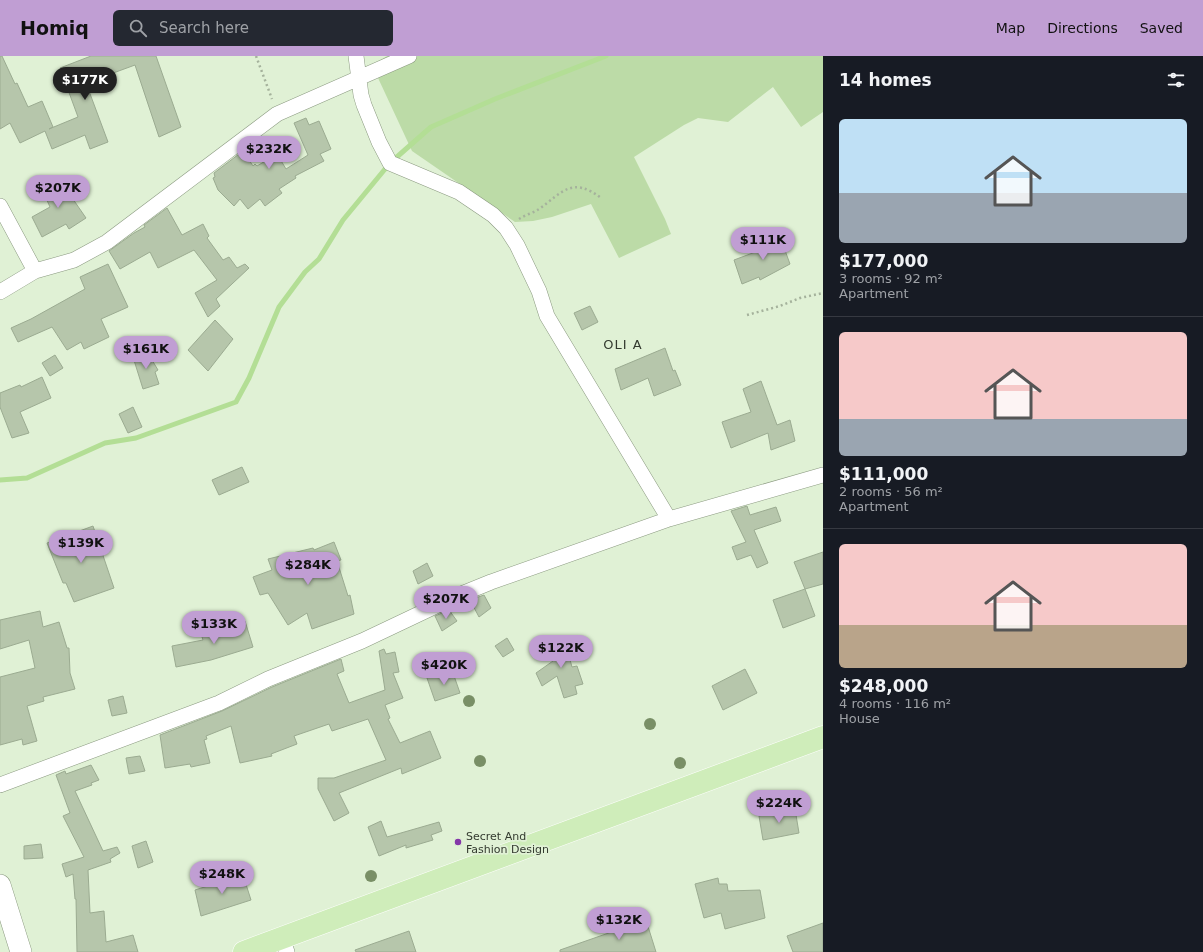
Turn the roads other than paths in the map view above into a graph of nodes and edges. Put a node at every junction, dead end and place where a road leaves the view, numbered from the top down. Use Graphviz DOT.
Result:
graph roads {
  1 [pos="356,56"];
  2 [pos="409,56"];
  3 [pos="358,78"];
  4 [pos="0,206"];
  5 [pos="35,271"];
  6 [pos="0,292"];
  7 [pos="823,475"];
  8 [pos="669,519"];
  9 [pos="823,737"];
  10 [pos="0,785"];
  11 [pos="0,885"];
  12 [pos="284,945"];
  13 [pos="21,952"];
  14 [pos="244,952"];
  1 -- 3 [label="street"];
  2 -- 3 [label="street"];
  3 -- 5 [label="street"];
  3 -- 8 [label="street"];
  4 -- 5 [label="street"];
  5 -- 6 [label="street"];
  7 -- 8 [label="street"];
  8 -- 10 [label="street"];
  9 -- 12 [label="main road"];
  11 -- 13 [label="street"];
  12 -- 14 [label="main road"];
}
